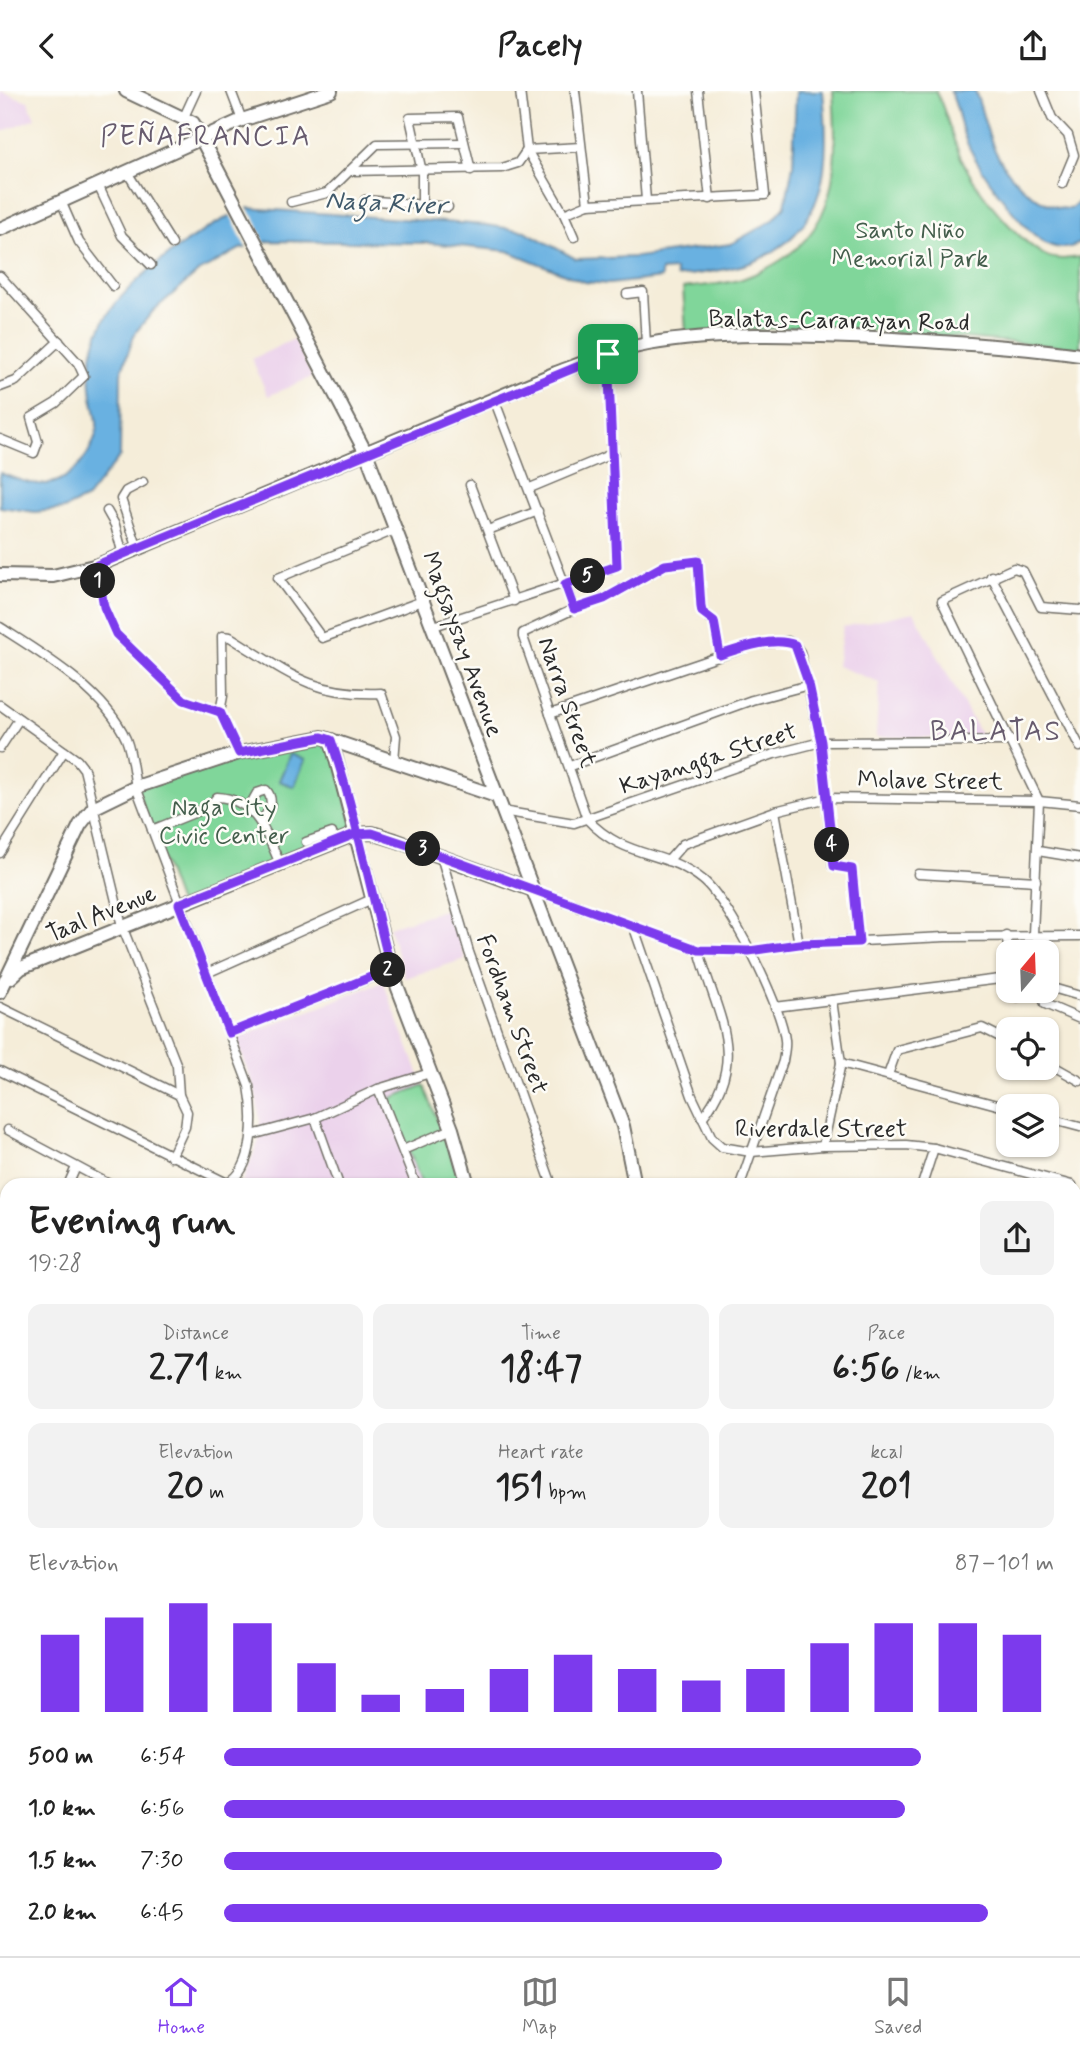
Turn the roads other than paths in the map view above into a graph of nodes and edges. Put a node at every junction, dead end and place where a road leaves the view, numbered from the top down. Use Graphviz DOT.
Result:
graph roads {
  1 [pos="126,91"];
  2 [pos="196,91"];
  3 [pos="230,91"];
  4 [pos="331,91"];
  5 [pos="520,91"];
  6 [pos="575,91"];
  7 [pos="636,91"];
  8 [pos="698,91"];
  9 [pos="754,91"];
  10 [pos="1041,91"];
  11 [pos="184,117"];
  12 [pos="242,120"];
  13 [pos="202,138"];
  14 [pos="414,142"];
  15 [pos="464,143"];
  16 [pos="581,147"];
  17 [pos="527,150"];
  18 [pos="471,170"];
  19 [pos="349,171"];
  20 [pos="127,172"];
  21 [pos="422,172"];
  22 [pos="1062,184"];
  23 [pos="98,185"];
  24 [pos="710,199"];
  25 [pos="365,200"];
  26 [pos="61,201"];
  27 [pos="646,201"];
  28 [pos="291,202"];
  29 [pos="422,204"];
  30 [pos="588,204"];
  31 [pos="448,207"];
  32 [pos="564,214"];
  33 [pos="0,229"];
  34 [pos="574,237"];
  35 [pos="172,244"];
  36 [pos="151,265"];
  37 [pos="0,275"];
  38 [pos="113,286"];
  39 [pos="627,294"];
  40 [pos="60,341"];
  41 [pos="646,344"];
  42 [pos="608,354"];
  43 [pos="1080,355"];
  44 [pos="0,387"];
  45 [pos="494,399"];
  46 [pos="0,439"];
  47 [pos="614,453"];
  48 [pos="367,455"];
  49 [pos="143,482"];
  50 [pos="470,485"];
  51 [pos="530,488"];
  52 [pos="107,511"];
  53 [pos="538,512"];
  54 [pos="397,529"];
  55 [pos="488,530"];
  56 [pos="138,549"];
  57 [pos="123,555"];
  58 [pos="97,565"];
  59 [pos="0,575"];
  60 [pos="991,576"];
  61 [pos="565,584"];
  62 [pos="425,600"];
  63 [pos="514,601"];
  64 [pos="574,609"];
  65 [pos="1080,610"];
  66 [pos="434,626"];
  67 [pos="0,627"];
  68 [pos="720,655"];
  69 [pos="809,685"];
  70 [pos="0,705"];
  71 [pos="220,712"];
  72 [pos="550,714"];
  73 [pos="19,719"];
  74 [pos="331,740"];
  75 [pos="1012,741"];
  76 [pos="821,742"];
  77 [pos="352,747"];
  78 [pos="1080,747"];
  79 [pos="0,748"];
  80 [pos="64,751"];
  81 [pos="239,753"];
  82 [pos="337,758"];
  83 [pos="394,761"];
  84 [pos="570,766"];
  85 [pos="136,787"];
  86 [pos="496,796"];
  87 [pos="828,798"];
  88 [pos="1039,800"];
  89 [pos="1080,805"];
  90 [pos="93,807"];
  91 [pos="248,809"];
  92 [pos="502,811"];
  93 [pos="775,811"];
  94 [pos="587,819"];
  95 [pos="261,820"];
  96 [pos="152,830"];
  97 [pos="332,833"];
  98 [pos="355,834"];
  99 [pos="306,842"];
  100 [pos="1038,851"];
  101 [pos="0,853"];
  102 [pos="441,856"];
  103 [pos="1080,858"];
  104 [pos="668,861"];
  105 [pos="280,864"];
  106 [pos="918,874"];
  107 [pos="1036,881"];
  108 [pos="533,890"];
  109 [pos="372,899"];
  110 [pos="179,904"];
  111 [pos="633,925"];
  112 [pos="122,926"];
  113 [pos="1006,935"];
  114 [pos="1033,935"];
  115 [pos="1080,936"];
  116 [pos="1007,940"];
  117 [pos="859,942"];
  118 [pos="799,944"];
  119 [pos="699,950"];
  120 [pos="749,951"];
  121 [pos="391,969"];
  122 [pos="207,973"];
  123 [pos="996,980"];
  124 [pos="2,988"];
  125 [pos="1059,990"];
  126 [pos="1080,996"];
  127 [pos="832,1000"];
  128 [pos="1045,1003"];
  129 [pos="0,1007"];
  130 [pos="775,1007"];
  131 [pos="1080,1019"];
  132 [pos="229,1033"];
  133 [pos="996,1035"];
  134 [pos="841,1063"];
  135 [pos="1059,1069"];
  136 [pos="0,1071"];
  137 [pos="430,1073"];
  138 [pos="888,1076"];
  139 [pos="1080,1081"];
  140 [pos="378,1089"];
  141 [pos="179,1094"];
  142 [pos="996,1105"];
  143 [pos="315,1118"];
  144 [pos="702,1118"];
  145 [pos="1059,1121"];
  146 [pos="1080,1127"];
  147 [pos="452,1129"];
  148 [pos="8,1130"];
  149 [pos="252,1135"];
  150 [pos="823,1146"];
  151 [pos="934,1148"];
  152 [pos="402,1150"];
  153 [pos="751,1152"];
  154 [pos="171,1157"];
  155 [pos="76,1167"];
  156 [pos="71,1178"];
  157 [pos="97,1178"];
  158 [pos="216,1178"];
  159 [pos="232,1178"];
  160 [pos="336,1178"];
  161 [pos="413,1178"];
  162 [pos="463,1178"];
  163 [pos="550,1178"];
  164 [pos="634,1178"];
  165 [pos="742,1178"];
  166 [pos="924,1178"];
  167 [pos="1047,1178"];
  1 -- 11 [label="main road"];
  2 -- 11 [label="street"];
  3 -- 12 [label="street"];
  4 -- 12 [label="main road"];
  5 -- 17 [label="street"];
  6 -- 16 [label="street"];
  7 -- 27 [label="street"];
  8 -- 24 [label="street"];
  9 -- 24 [label="street"];
  10 -- 22 [label="street"];
  11 -- 13 [label="main road, Magsaysay Avenue"];
  12 -- 13 [label="main road"];
  13 -- 20 [label="main road"];
  13 -- 48 [label="main road, Magsaysay Avenue"];
  14 -- 15 [label="street"];
  14 -- 15 [label="street"];
  14 -- 19 [label="street"];
  14 -- 21 [label="street"];
  15 -- 18 [label="street"];
  16 -- 17 [label="street"];
  16 -- 30 [label="street"];
  17 -- 18 [label="street"];
  17 -- 32 [label="street"];
  18 -- 21 [label="street"];
  19 -- 21 [label="street"];
  19 -- 28 [label="street"];
  20 -- 23 [label="main road"];
  20 -- 35 [label="street"];
  21 -- 29 [label="street"];
  23 -- 26 [label="main road"];
  23 -- 36 [label="street"];
  24 -- 27 [label="street"];
  25 -- 29 [label="street"];
  26 -- 33 [label="main road"];
  26 -- 38 [label="street"];
  27 -- 30 [label="street"];
  29 -- 31 [label="street"];
  30 -- 32 [label="street"];
  32 -- 34 [label="street"];
  37 -- 40 [label="street"];
  39 -- 41 [label="street"];
  40 -- 44 [label="street"];
  40 -- 46 [label="street"];
  41 -- 42 [label="main road, Balatas-Cararayan Road"];
  41 -- 43 [label="main road, Balatas-Cararayan Road"];
  42 -- 45 [label="main road, Balatas-Cararayan Road"];
  42 -- 47 [label="street"];
  45 -- 48 [label="main road, Balatas-Cararayan Road"];
  45 -- 51 [label="street"];
  47 -- 51 [label="street"];
  47 -- 61 [label="street"];
  48 -- 54 [label="main road, Magsaysay Avenue"];
  48 -- 56 [label="main road, Balatas-Cararayan Road"];
  49 -- 56 [label="street"];
  50 -- 55 [label="street"];
  51 -- 53 [label="street"];
  52 -- 57 [label="street"];
  53 -- 55 [label="street"];
  53 -- 61 [label="street"];
  54 -- 62 [label="main road, Magsaysay Avenue"];
  54 -- 62 [label="street"];
  55 -- 63 [label="street"];
  56 -- 57 [label="main road, Balatas-Cararayan Road"];
  57 -- 58 [label="main road, Balatas-Cararayan Road"];
  58 -- 59 [label="main road, Balatas-Cararayan Road"];
  58 -- 71 [label="street"];
  60 -- 65 [label="street"];
  60 -- 75 [label="street"];
  60 -- 78 [label="street"];
  61 -- 63 [label="street"];
  61 -- 64 [label="street"];
  62 -- 66 [label="main road, Magsaysay Avenue"];
  63 -- 66 [label="street"];
  64 -- 68 [label="street, Narra Street"];
  64 -- 72 [label="street, Narra Street"];
  66 -- 86 [label="main road, Magsaysay Avenue"];
  67 -- 85 [label="street"];
  68 -- 69 [label="street"];
  68 -- 72 [label="street"];
  69 -- 76 [label="street"];
  69 -- 84 [label="street"];
  70 -- 73 [label="street"];
  71 -- 81 [label="street"];
  71 -- 83 [label="street"];
  72 -- 84 [label="street, Narra Street"];
  73 -- 79 [label="street"];
  73 -- 80 [label="street"];
  74 -- 77 [label="main road"];
  74 -- 81 [label="main road"];
  74 -- 82 [label="main road"];
  75 -- 76 [label="street, Kayangga Street"];
  75 -- 88 [label="street"];
  76 -- 87 [label="street"];
  76 -- 94 [label="street, Kayangga Street"];
  77 -- 82 [label="main road"];
  77 -- 83 [label="main road"];
  80 -- 90 [label="street"];
  80 -- 101 [label="street"];
  81 -- 85 [label="main road"];
  82 -- 98 [label="main road"];
  83 -- 86 [label="main road"];
  84 -- 94 [label="street, Narra Street"];
  85 -- 90 [label="main road"];
  85 -- 96 [label="street"];
  86 -- 92 [label="main road, Magsaysay Avenue"];
  87 -- 88 [label="street, Molave Street"];
  87 -- 93 [label="street, Molave Street"];
  87 -- 117 [label="street"];
  88 -- 89 [label="street, Molave Street"];
  88 -- 100 [label="street"];
  90 -- 112 [label="street"];
  90 -- 124 [label="main road"];
  91 -- 95 [label="street"];
  91 -- 95 [label="street"];
  91 -- 96 [label="street"];
  92 -- 94 [label="street, Kayangga Street"];
  92 -- 108 [label="main road, Magsaysay Avenue"];
  93 -- 104 [label="street, Molave Street"];
  93 -- 118 [label="street"];
  94 -- 104 [label="street"];
  95 -- 105 [label="street"];
  96 -- 110 [label="street"];
  97 -- 99 [label="street"];
  98 -- 102 [label="main road, Taal Avenue"];
  98 -- 105 [label="main road, Taal Avenue"];
  98 -- 109 [label="main road"];
  100 -- 103 [label="street"];
  100 -- 107 [label="street"];
  102 -- 108 [label="main road, Taal Avenue"];
  102 -- 163 [label="street, Fordham Street"];
  104 -- 120 [label="street"];
  105 -- 110 [label="main road, Taal Avenue"];
  106 -- 107 [label="street"];
  107 -- 114 [label="street"];
  108 -- 111 [label="street"];
  108 -- 164 [label="main road, Magsaysay Avenue"];
  109 -- 121 [label="main road"];
  109 -- 122 [label="street"];
  110 -- 112 [label="main road, Taal Avenue"];
  110 -- 122 [label="street"];
  111 -- 119 [label="street"];
  111 -- 144 [label="street, Riverdale Street"];
  112 -- 124 [label="main road, Taal Avenue"];
  112 -- 141 [label="street"];
  113 -- 114 [label="street"];
  113 -- 116 [label="street"];
  113 -- 117 [label="street"];
  114 -- 115 [label="street"];
  117 -- 118 [label="street"];
  118 -- 120 [label="street"];
  119 -- 120 [label="street"];
  119 -- 144 [label="street"];
  120 -- 130 [label="street"];
  121 -- 132 [label="street"];
  121 -- 137 [label="main road"];
  122 -- 132 [label="street"];
  123 -- 127 [label="street"];
  125 -- 126 [label="street"];
  127 -- 130 [label="street"];
  127 -- 134 [label="street"];
  128 -- 131 [label="street"];
  129 -- 141 [label="street"];
  130 -- 153 [label="street"];
  132 -- 149 [label="street"];
  133 -- 138 [label="street"];
  134 -- 138 [label="street"];
  134 -- 150 [label="street"];
  135 -- 139 [label="street"];
  136 -- 154 [label="street"];
  137 -- 140 [label="street"];
  137 -- 147 [label="main road"];
  138 -- 142 [label="street"];
  140 -- 143 [label="street"];
  140 -- 152 [label="street"];
  141 -- 154 [label="street"];
  143 -- 149 [label="street"];
  143 -- 160 [label="street"];
  144 -- 153 [label="street, Riverdale Street"];
  145 -- 146 [label="street"];
  147 -- 152 [label="street"];
  147 -- 162 [label="main road"];
  148 -- 155 [label="street"];
  149 -- 159 [label="street"];
  150 -- 151 [label="street, Riverdale Street"];
  150 -- 153 [label="street, Riverdale Street"];
  151 -- 166 [label="street"];
  151 -- 167 [label="street, Riverdale Street"];
  152 -- 161 [label="street"];
  153 -- 165 [label="street"];
  154 -- 158 [label="street"];
  155 -- 156 [label="street"];
  155 -- 157 [label="street"];
}
